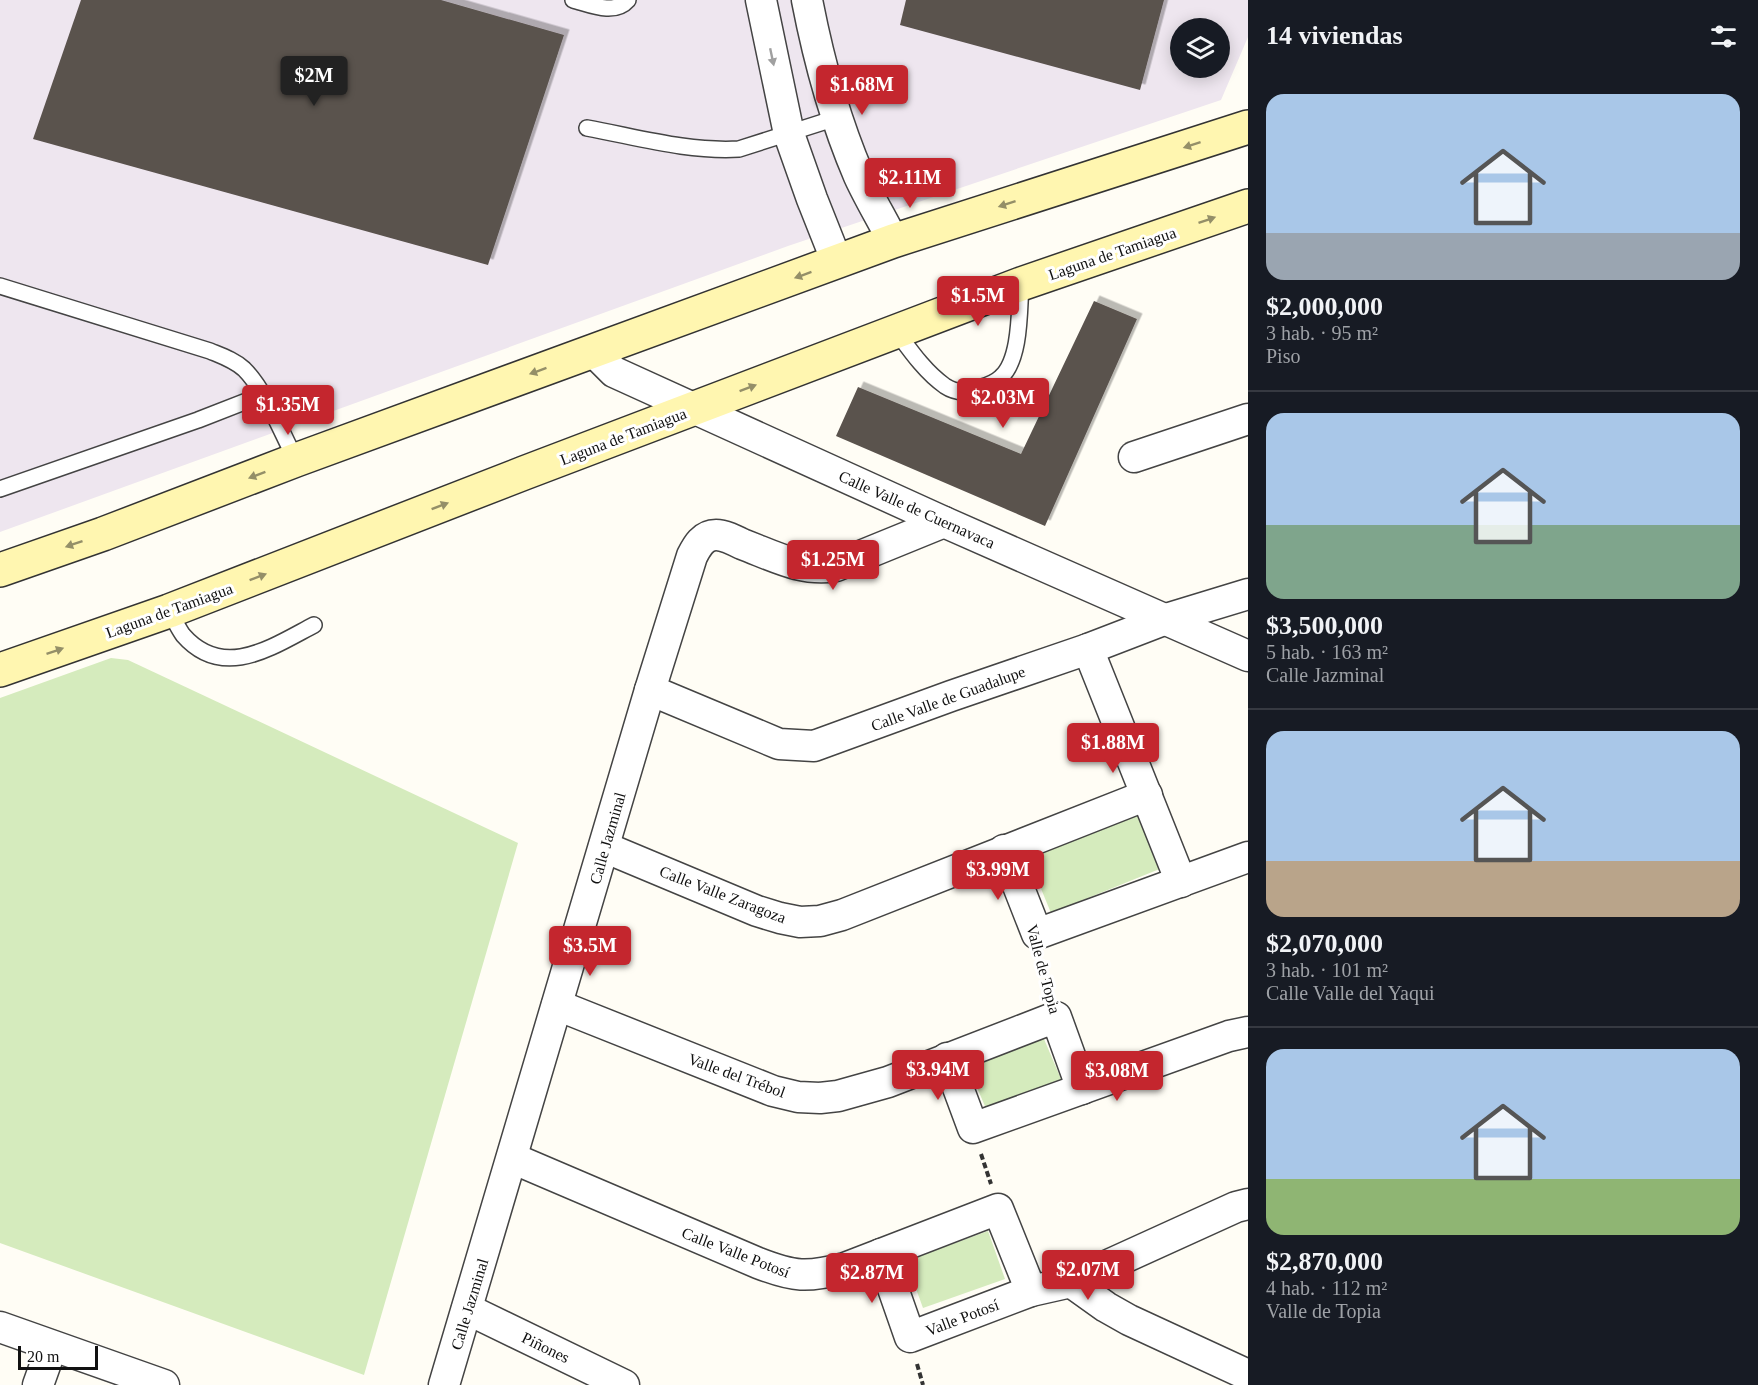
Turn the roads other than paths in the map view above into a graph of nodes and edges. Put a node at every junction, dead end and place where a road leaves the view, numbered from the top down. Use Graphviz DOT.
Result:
graph roads {
  1 [pos="573,0"];
  2 [pos="628,0"];
  3 [pos="761,0"];
  4 [pos="807,0"];
  5 [pos="836,117"];
  6 [pos="1248,127"];
  7 [pos="587,128"];
  8 [pos="789,134"];
  9 [pos="1248,206"];
  10 [pos="893,241"];
  11 [pos="837,262"];
  12 [pos="1021,284"];
  13 [pos="0,286"];
  14 [pos="896,331"];
  15 [pos="593,351"];
  16 [pos="262,395"];
  17 [pos="694,409"];
  18 [pos="1248,419"];
  19 [pos="1134,458"];
  20 [pos="296,460"];
  21 [pos="0,489"];
  22 [pos="944,522"];
  23 [pos="0,570"];
  24 [pos="1248,594"];
  25 [pos="169,611"];
  26 [pos="1166,619"];
  27 [pos="314,625"];
  28 [pos="1088,649"];
  29 [pos="1248,656"];
  30 [pos="0,670"];
  31 [pos="650,690"];
  32 [pos="1147,795"];
  33 [pos="604,847"];
  34 [pos="1004,850"];
  35 [pos="1248,857"];
  36 [pos="1181,882"];
  37 [pos="557,1005"];
  38 [pos="1056,1017"];
  39 [pos="1248,1032"];
  40 [pos="947,1058"];
  41 [pos="1082,1089"];
  42 [pos="512,1158"];
  43 [pos="1248,1204"];
  44 [pos="881,1254"];
  45 [pos="1071,1282"];
  46 [pos="1031,1292"];
  47 [pos="467,1310"];
  48 [pos="0,1327"];
  49 [pos="52,1346"];
  50 [pos="1248,1375"];
  51 [pos="38,1385"];
  52 [pos="164,1385"];
  53 [pos="444,1385"];
  54 [pos="624,1385"];
  1 -- 2 [label="lane"];
  3 -- 8 [label="street, one-way"];
  4 -- 5 [label="street"];
  5 -- 8 [label="lane"];
  5 -- 10 [label="street"];
  6 -- 10 [label="main road, one-way"];
  7 -- 8 [label="lane"];
  8 -- 11 [label="street"];
  12 -- 9 [label="main road, Laguna de Tamiagua, one-way"];
  10 -- 11 [label="main road"];
  11 -- 15 [label="main road, one-way"];
  12 -- 14 [label="main road, Laguna de Tamiagua"];
  12 -- 14 [label="lane"];
  13 -- 16 [label="lane"];
  17 -- 14 [label="main road, Laguna de Tamiagua, one-way"];
  15 -- 17 [label="street, Calle Valle de Cuernavaca"];
  15 -- 20 [label="main road, one-way"];
  16 -- 20 [label="lane"];
  16 -- 21 [label="lane"];
  17 -- 22 [label="street, Calle Valle de Cuernavaca"];
  25 -- 17 [label="main road, Laguna de Tamiagua, one-way"];
  18 -- 19 [label="street"];
  20 -- 23 [label="main road, one-way"];
  22 -- 26 [label="street, Calle Valle de Cuernavaca"];
  22 -- 31 [label="street, Calle Jazminal"];
  24 -- 26 [label="street, Calle Valle de Guadalupe"];
  25 -- 27 [label="lane"];
  30 -- 25 [label="main road, Laguna de Tamiagua, one-way"];
  26 -- 28 [label="street, Calle Valle de Guadalupe"];
  26 -- 29 [label="street, Calle Valle de Cuernavaca"];
  28 -- 31 [label="street, Calle Valle de Guadalupe"];
  28 -- 32 [label="street"];
  31 -- 33 [label="street, Calle Jazminal"];
  32 -- 34 [label="street, Calle Valle Zaragoza"];
  32 -- 36 [label="street"];
  33 -- 34 [label="street, Calle Valle Zaragoza"];
  33 -- 37 [label="street, Calle Jazminal"];
  34 -- 36 [label="street, Valle de Topia"];
  35 -- 36 [label="street"];
  37 -- 40 [label="street, Valle del Trébol"];
  37 -- 42 [label="street, Calle Jazminal"];
  38 -- 40 [label="street, Valle del Trébol"];
  38 -- 41 [label="street, Valle de Topia"];
  39 -- 41 [label="street"];
  40 -- 41 [label="street"];
  42 -- 44 [label="street, Calle Valle Potosí"];
  42 -- 47 [label="street, Calle Jazminal"];
  43 -- 45 [label="street, Valle Potosí"];
  44 -- 46 [label="street, Calle Valle Potosí"];
  44 -- 46 [label="street, Valle Potosí"];
  45 -- 46 [label="street, Valle Potosí"];
  45 -- 50 [label="street"];
  47 -- 53 [label="street, Calle Jazminal"];
  47 -- 54 [label="street, Piñones"];
  48 -- 49 [label="street"];
  49 -- 51 [label="street"];
  49 -- 52 [label="street"];
}
